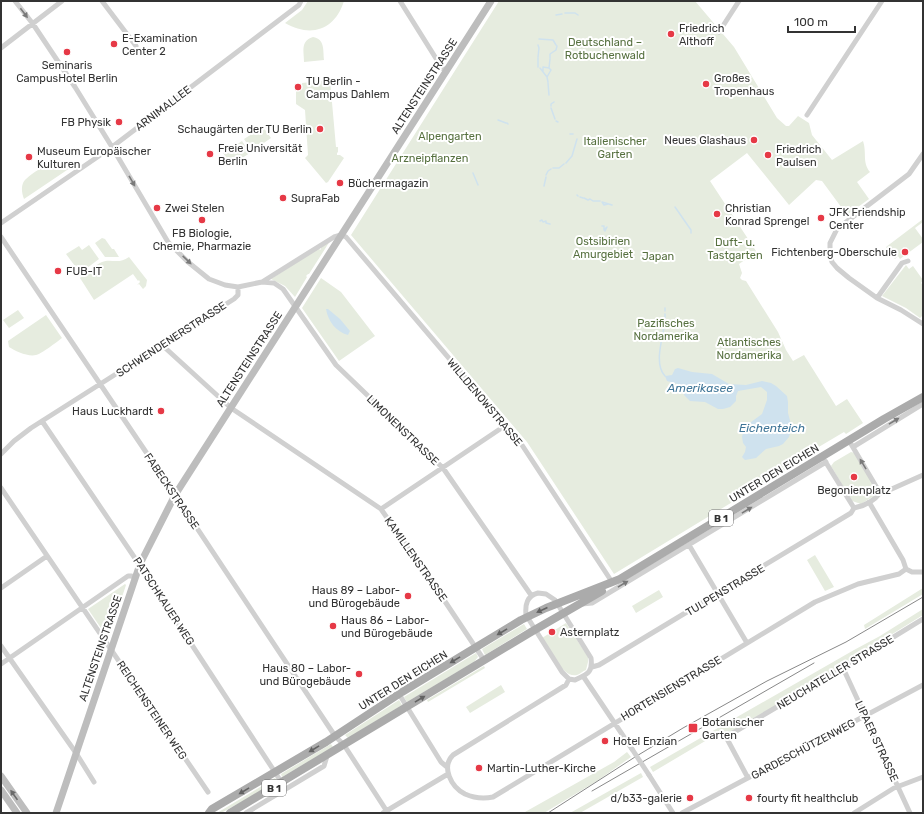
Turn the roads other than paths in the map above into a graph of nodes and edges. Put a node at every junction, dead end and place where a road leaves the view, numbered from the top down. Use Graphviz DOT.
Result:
graph roads {
  1 [pos="15,1"];
  2 [pos="62,1"];
  3 [pos="102,1"];
  4 [pos="301,1"];
  5 [pos="400,1"];
  6 [pos="491,1"];
  7 [pos="740,1"];
  8 [pos="882,1"];
  9 [pos="33,24"];
  10 [pos="719,32"];
  11 [pos="136,46"];
  12 [pos="1,48"];
  13 [pos="447,71"];
  14 [pos="807,115"];
  15 [pos="112,147"];
  16 [pos="923,154"];
  17 [pos="1,223"];
  18 [pos="342,235"];
  19 [pos="1,237"];
  20 [pos="908,261"];
  21 [pos="262,282"];
  22 [pos="238,287"];
  23 [pos="877,298"];
  24 [pos="296,306"];
  25 [pos="922,322"];
  26 [pos="162,345"];
  27 [pos="100,385"];
  28 [pos="923,397"];
  29 [pos="923,404"];
  30 [pos="231,408"];
  31 [pos="42,421"];
  32 [pos="506,425"];
  33 [pos="851,444"];
  34 [pos="1,454"];
  35 [pos="824,459"];
  36 [pos="443,468"];
  37 [pos="923,475"];
  38 [pos="1,488"];
  39 [pos="880,493"];
  40 [pos="175,495"];
  41 [pos="869,502"];
  42 [pos="854,508"];
  43 [pos="381,510"];
  44 [pos="689,545"];
  45 [pos="47,556"];
  46 [pos="140,564"];
  47 [pos="906,569"];
  48 [pos="923,572"];
  49 [pos="135,577"];
  50 [pos="614,581"];
  51 [pos="1,588"];
  52 [pos="717,594"];
  53 [pos="531,595"];
  54 [pos="557,604"];
  55 [pos="579,604"];
  56 [pos="83,608"];
  57 [pos="563,614"];
  58 [pos="527,617"];
  59 [pos="923,619"];
  60 [pos="535,630"];
  61 [pos="747,643"];
  62 [pos="1,646"];
  63 [pos="476,647"];
  64 [pos="112,649"];
  65 [pos="9,658"];
  66 [pos="484,660"];
  67 [pos="1,664"];
  68 [pos="592,667"];
  69 [pos="843,668"];
  70 [pos="583,676"];
  71 [pos="569,679"];
  72 [pos="923,685"];
  73 [pos="399,694"];
  74 [pos="407,707"];
  75 [pos="865,716"];
  76 [pos="614,723"];
  77 [pos="335,736"];
  78 [pos="344,745"];
  79 [pos="76,753"];
  80 [pos="327,756"];
  81 [pos="447,766"];
  82 [pos="275,772"];
  83 [pos="448,774"];
  84 [pos="1,776"];
  85 [pos="923,777"];
  86 [pos="748,778"];
  87 [pos="94,782"];
  88 [pos="282,783"];
  89 [pos="898,787"];
  90 [pos="1,790"];
  91 [pos="208,792"];
  92 [pos="211,811"];
  93 [pos="386,812"];
  94 [pos="17,813"];
  95 [pos="27,813"];
  96 [pos="56,813"];
  97 [pos="201,813"];
  98 [pos="230,813"];
  99 [pos="246,813"];
  100 [pos="673,813"];
  101 [pos="682,813"];
  102 [pos="854,813"];
  103 [pos="910,813"];
  1 -- 9 [label="street, one-way"];
  2 -- 9 [label="street"];
  3 -- 11 [label="street"];
  4 -- 15 [label="street, ARNIMALLEE"];
  5 -- 13 [label="street"];
  6 -- 13 [label="main road, ALTENSTEINSTRASSE"];
  7 -- 10 [label="street"];
  8 -- 14 [label="street"];
  9 -- 12 [label="street"];
  9 -- 15 [label="street"];
  13 -- 18 [label="main road, ALTENSTEINSTRASSE"];
  15 -- 17 [label="street, ARNIMALLEE"];
  15 -- 22 [label="street, one-way"];
  16 -- 23 [label="street"];
  18 -- 21 [label="street"];
  18 -- 24 [label="main road, ALTENSTEINSTRASSE"];
  18 -- 32 [label="street, WILLDENOWSTRASSE"];
  19 -- 27 [label="street, FABECKSTRASSE"];
  20 -- 23 [label="street"];
  21 -- 22 [label="street"];
  21 -- 24 [label="street, LIMONENSTRASSE"];
  22 -- 26 [label="street, SCHWENDENERSTRASSE"];
  23 -- 25 [label="street"];
  24 -- 30 [label="main road, ALTENSTEINSTRASSE"];
  24 -- 36 [label="street, LIMONENSTRASSE"];
  26 -- 27 [label="street, SCHWENDENERSTRASSE"];
  26 -- 30 [label="street, KAMILLENSTRASSE"];
  27 -- 31 [label="street, SCHWENDENERSTRASSE"];
  27 -- 40 [label="street, FABECKSTRASSE"];
  28 -- 33 [label="main road, UNTER DEN EICHEN / B 1"];
  33 -- 29 [label="street, UNTER DEN EICHEN, one-way"];
  30 -- 40 [label="main road, ALTENSTEINSTRASSE"];
  30 -- 43 [label="street, KAMILLENSTRASSE"];
  31 -- 34 [label="street, SCHWENDENERSTRASSE"];
  31 -- 46 [label="street, PATSCHKAUER WEG"];
  32 -- 36 [label="street"];
  32 -- 50 [label="street, WILLDENOWSTRASSE"];
  33 -- 35 [label="main road, UNTER DEN EICHEN / B 1"];
  39 -- 33 [label="street, one-way"];
  35 -- 42 [label="street"];
  44 -- 35 [label="street, UNTER DEN EICHEN, one-way"];
  35 -- 50 [label="main road, UNTER DEN EICHEN / B 1"];
  36 -- 43 [label="street"];
  36 -- 53 [label="street, LIMONENSTRASSE"];
  37 -- 39 [label="street"];
  38 -- 45 [label="street, REICHENSTEINER WEG"];
  39 -- 41 [label="street"];
  40 -- 46 [label="main road, ALTENSTEINSTRASSE"];
  40 -- 77 [label="street, FABECKSTRASSE"];
  41 -- 42 [label="street"];
  41 -- 47 [label="street"];
  42 -- 52 [label="street, TULPENSTRASSE"];
  43 -- 63 [label="street, KAMILLENSTRASSE"];
  44 -- 52 [label="street"];
  55 -- 44 [label="street, UNTER DEN EICHEN, one-way"];
  45 -- 51 [label="street"];
  45 -- 56 [label="street, REICHENSTEINER WEG"];
  46 -- 49 [label="main road, ALTENSTEINSTRASSE"];
  46 -- 82 [label="street, PATSCHKAUER WEG"];
  47 -- 48 [label="street"];
  47 -- 61 [label="street, HORTENSIENSTRASSE"];
  49 -- 56 [label="street"];
  49 -- 64 [label="main road, ALTENSTEINSTRASSE"];
  50 -- 54 [label="main road, UNTER DEN EICHEN / B 1"];
  50 -- 55 [label="main road, UNTER DEN EICHEN / B 1"];
  52 -- 61 [label="street"];
  52 -- 68 [label="street, TULPENSTRASSE"];
  53 -- 54 [label="street"];
  53 -- 58 [label="street"];
  54 -- 57 [label="street"];
  54 -- 58 [label="main road, UNTER DEN EICHEN / B 1, one-way"];
  55 -- 57 [label="main road, UNTER DEN EICHEN / B 1"];
  56 -- 64 [label="street, REICHENSTEINER WEG"];
  56 -- 65 [label="street"];
  57 -- 60 [label="main road, UNTER DEN EICHEN / B 1"];
  57 -- 68 [label="street"];
  58 -- 60 [label="street"];
  58 -- 63 [label="main road, UNTER DEN EICHEN / B 1, one-way"];
  59 -- 69 [label="street, NEUCHATELLER STRASSE"];
  60 -- 66 [label="main road, UNTER DEN EICHEN / B 1"];
  60 -- 71 [label="street"];
  61 -- 76 [label="street, HORTENSIENSTRASSE"];
  62 -- 65 [label="street"];
  63 -- 66 [label="street, KAMILLENSTRASSE"];
  63 -- 73 [label="main road, UNTER DEN EICHEN / B 1, one-way"];
  64 -- 79 [label="main road, ALTENSTEINSTRASSE"];
  64 -- 91 [label="street, REICHENSTEINER WEG"];
  65 -- 67 [label="street"];
  65 -- 79 [label="street"];
  74 -- 66 [label="main road, UNTER DEN EICHEN / B 1, one-way"];
  68 -- 70 [label="street"];
  69 -- 75 [label="street, LIPAER STRASSE"];
  69 -- 86 [label="street, NEUCHATELLER STRASSE"];
  70 -- 71 [label="street"];
  70 -- 76 [label="street"];
  71 -- 81 [label="street"];
  72 -- 75 [label="street, GARDESCHÜTZENWEG"];
  73 -- 74 [label="street"];
  73 -- 77 [label="main road, UNTER DEN EICHEN / B 1"];
  74 -- 78 [label="main road, UNTER DEN EICHEN / B 1"];
  74 -- 81 [label="street"];
  75 -- 86 [label="street, GARDESCHÜTZENWEG"];
  75 -- 89 [label="street, LIPAER STRASSE"];
  76 -- 83 [label="street, HORTENSIENSTRASSE"];
  76 -- 100 [label="street, bridge"];
  77 -- 78 [label="street, FABECKSTRASSE"];
  77 -- 82 [label="main road, UNTER DEN EICHEN / B 1, one-way"];
  78 -- 80 [label="main road, UNTER DEN EICHEN / B 1"];
  78 -- 93 [label="street, FABECKSTRASSE"];
  79 -- 87 [label="street"];
  79 -- 96 [label="main road, ALTENSTEINSTRASSE"];
  80 -- 88 [label="main road, UNTER DEN EICHEN / B 1"];
  80 -- 99 [label="street, UNTER DEN EICHEN"];
  81 -- 83 [label="street"];
  82 -- 88 [label="street, PATSCHKAUER WEG"];
  82 -- 92 [label="main road, UNTER DEN EICHEN / B 1, one-way"];
  83 -- 93 [label="street"];
  95 -- 84 [label="main road, one-way"];
  85 -- 89 [label="street"];
  86 -- 101 [label="street, GARDESCHÜTZENWEG"];
  88 -- 98 [label="main road, UNTER DEN EICHEN / B 1"];
  89 -- 102 [label="street"];
  89 -- 103 [label="street, LIPAER STRASSE"];
  90 -- 94 [label="main road"];
  92 -- 97 [label="main road, UNTER DEN EICHEN"];
}
